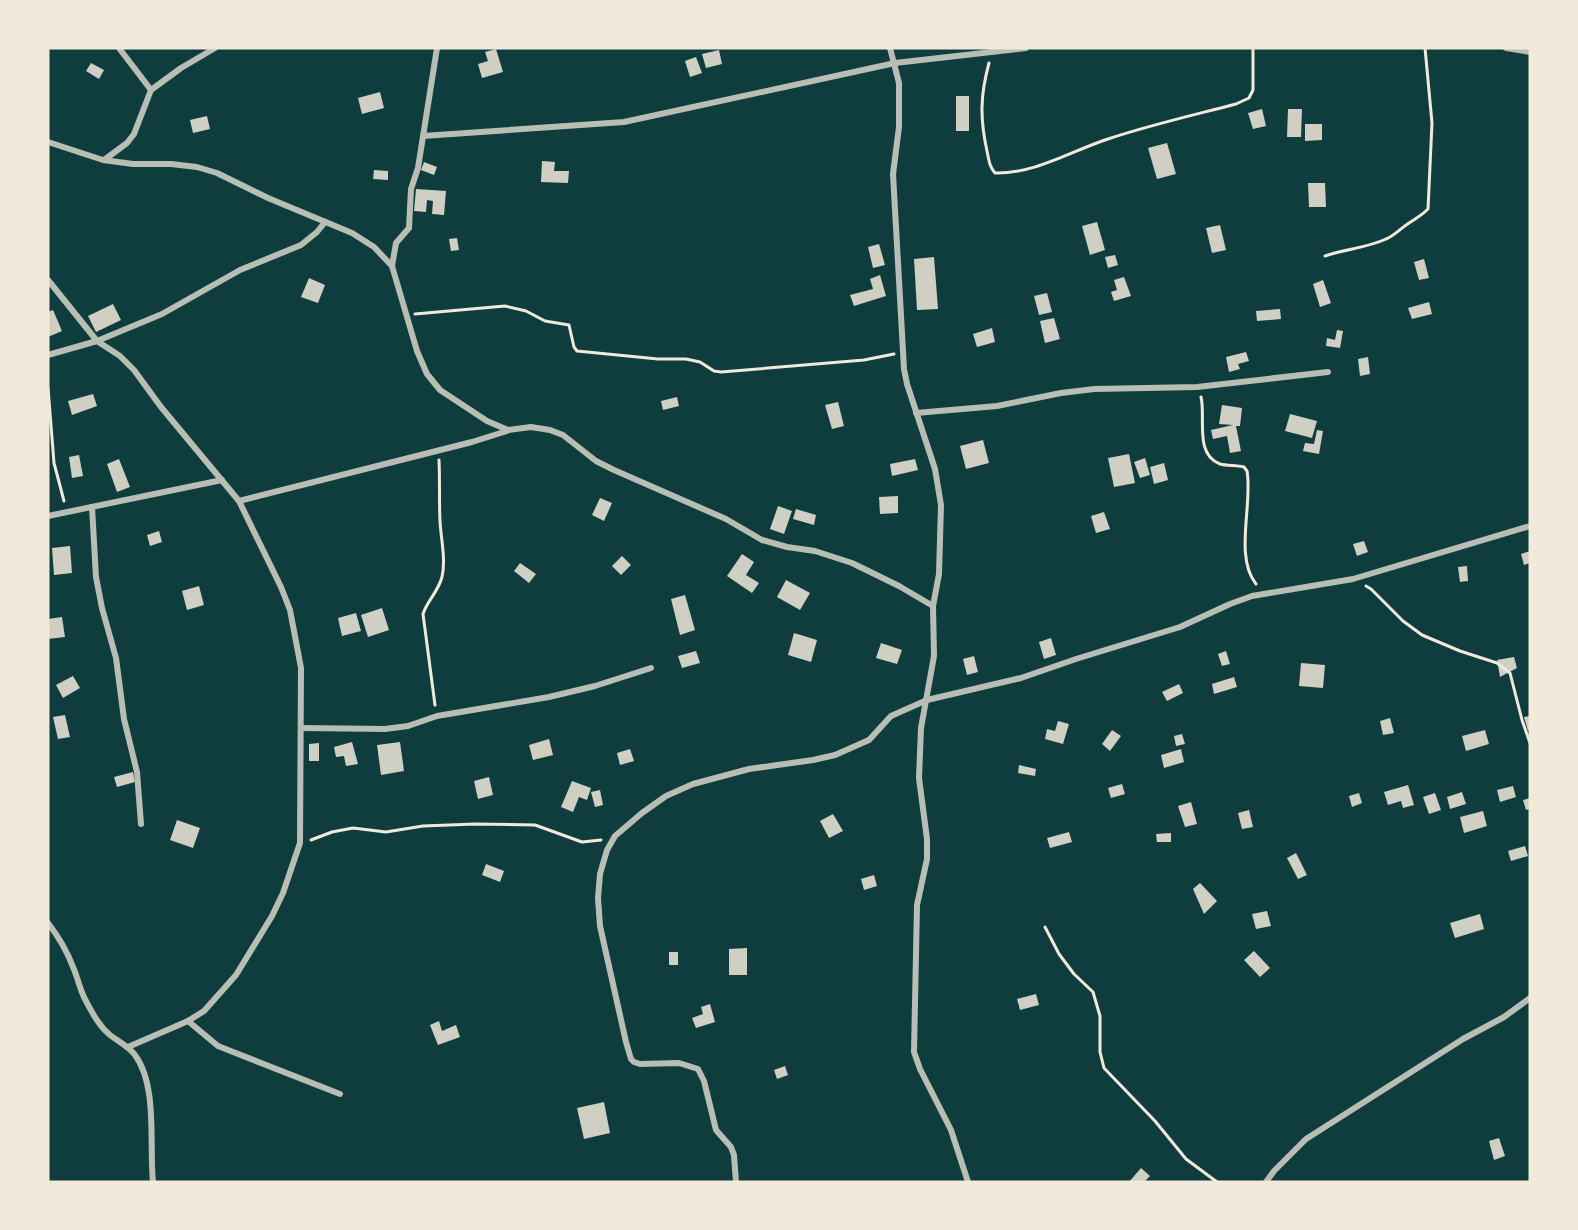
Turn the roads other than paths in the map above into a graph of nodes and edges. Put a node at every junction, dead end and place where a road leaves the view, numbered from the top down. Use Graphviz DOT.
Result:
graph roads {
  1 [pos="120,48"];
  2 [pos="215,48"];
  3 [pos="437,48"];
  4 [pos="890,48"];
  5 [pos="1026,48"];
  6 [pos="1506,48"];
  7 [pos="1530,52"];
  8 [pos="894,63"];
  9 [pos="151,90"];
  10 [pos="423,136"];
  11 [pos="48,142"];
  12 [pos="103,160"];
  13 [pos="325,222"];
  14 [pos="392,266"];
  15 [pos="48,280"];
  16 [pos="97,341"];
  17 [pos="48,355"];
  18 [pos="1328,372"];
  19 [pos="916,413"];
  20 [pos="508,430"];
  21 [pos="222,480"];
  22 [pos="239,501"];
  23 [pos="92,507"];
  24 [pos="48,516"];
  25 [pos="1530,526"];
  26 [pos="933,606"];
  27 [pos="651,668"];
  28 [pos="927,700"];
  29 [pos="301,728"];
  30 [pos="141,824"];
  31 [pos="48,923"];
  32 [pos="1530,998"];
  33 [pos="188,1021"];
  34 [pos="128,1047"];
  35 [pos="340,1094"];
  36 [pos="153,1182"];
  37 [pos="736,1182"];
  38 [pos="968,1182"];
  39 [pos="1266,1182"];
  1 -- 9 [label="street"];
  2 -- 9 [label="street"];
  3 -- 10 [label="street"];
  4 -- 8 [label="street"];
  5 -- 8 [label="street"];
  6 -- 7 [label="street"];
  8 -- 10 [label="street"];
  8 -- 19 [label="street"];
  9 -- 12 [label="street"];
  10 -- 14 [label="street"];
  11 -- 12 [label="street"];
  12 -- 13 [label="street"];
  13 -- 14 [label="street"];
  13 -- 16 [label="street"];
  14 -- 20 [label="street"];
  15 -- 16 [label="street"];
  16 -- 17 [label="street"];
  16 -- 21 [label="street"];
  18 -- 19 [label="street"];
  19 -- 26 [label="street"];
  20 -- 22 [label="street"];
  20 -- 26 [label="street"];
  21 -- 22 [label="street"];
  21 -- 23 [label="street"];
  22 -- 29 [label="street"];
  23 -- 24 [label="street"];
  23 -- 30 [label="street"];
  25 -- 28 [label="street"];
  26 -- 28 [label="street"];
  27 -- 29 [label="street"];
  28 -- 37 [label="street"];
  28 -- 38 [label="street"];
  29 -- 33 [label="street"];
  31 -- 34 [label="street"];
  32 -- 39 [label="street"];
  33 -- 34 [label="street"];
  33 -- 35 [label="street"];
  34 -- 36 [label="street"];
}
